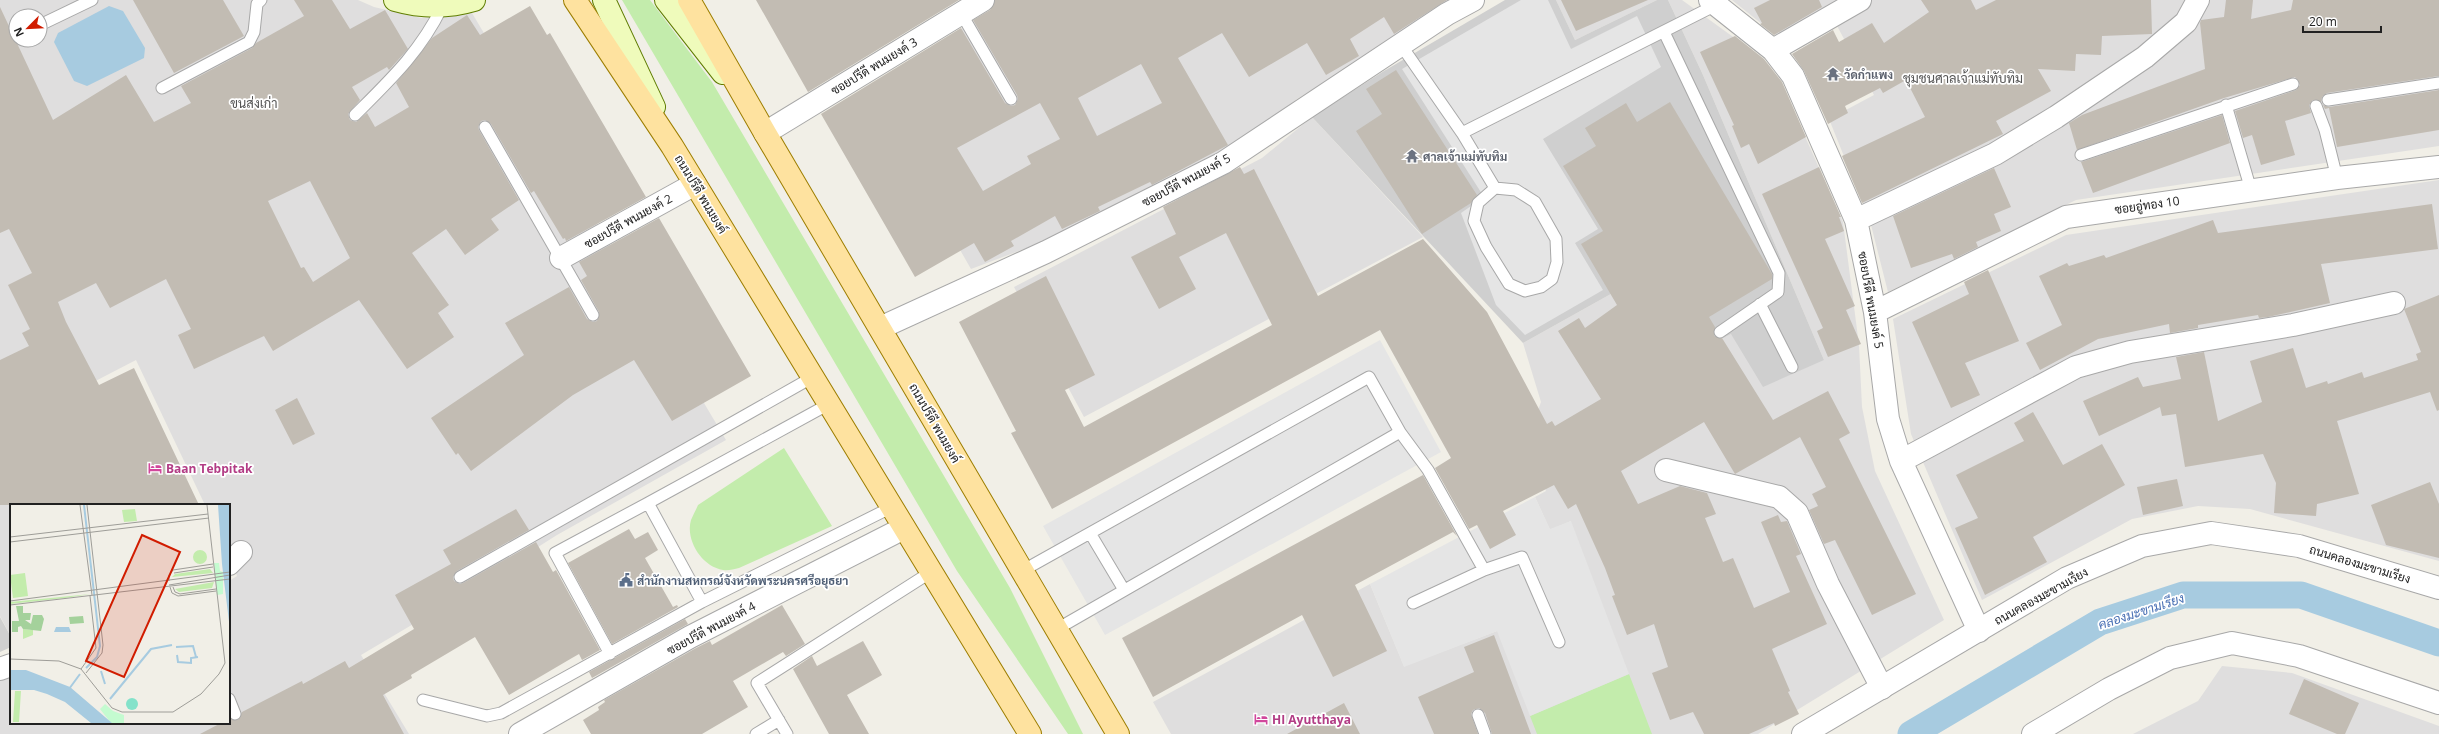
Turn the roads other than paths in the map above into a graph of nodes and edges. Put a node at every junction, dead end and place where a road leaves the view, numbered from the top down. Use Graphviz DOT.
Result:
graph roads {
  1 [pos="92,0"];
  2 [pos="262,0"];
  3 [pos="395,0"];
  4 [pos="474,0"];
  5 [pos="575,0"];
  6 [pos="604,0"];
  7 [pos="666,0"];
  8 [pos="689,0"];
  9 [pos="983,0"];
  10 [pos="1473,0"];
  11 [pos="1860,0"];
  12 [pos="2198,0"];
  13 [pos="1718,3"];
  14 [pos="442,7"];
  15 [pos="961,13"];
  16 [pos="48,21"];
  17 [pos="1664,32"];
  18 [pos="1401,45"];
  19 [pos="1773,50"];
  20 [pos="2439,83"];
  21 [pos="2293,84"];
  22 [pos="162,88"];
  23 [pos="1011,99"];
  24 [pos="2328,100"];
  25 [pos="2226,105"];
  26 [pos="2316,106"];
  27 [pos="752,111"];
  28 [pos="355,115"];
  29 [pos="485,127"];
  30 [pos="764,133"];
  31 [pos="1462,133"];
  32 [pos="672,146"];
  33 [pos="2081,155"];
  34 [pos="2439,167"];
  35 [pos="2336,178"];
  36 [pos="695,184"];
  37 [pos="1495,188"];
  38 [pos="2251,190"];
  39 [pos="1856,220"];
  40 [pos="561,258"];
  41 [pos="2394,302"];
  42 [pos="1760,304"];
  43 [pos="1875,312"];
  44 [pos="593,315"];
  45 [pos="880,328"];
  46 [pos="1720,332"];
  47 [pos="1792,367"];
  48 [pos="813,377"];
  49 [pos="830,404"];
  50 [pos="1400,432"];
  51 [pos="1901,461"];
  52 [pos="1666,470"];
  53 [pos="648,503"];
  54 [pos="892,507"];
  55 [pos="904,528"];
  56 [pos="1090,533"];
  57 [pos="1022,570"];
  58 [pos="1484,570"];
  59 [pos="931,572"];
  60 [pos="460,577"];
  61 [pos="2439,588"];
  62 [pos="1124,590"];
  63 [pos="702,602"];
  64 [pos="1413,604"];
  65 [pos="1057,629"];
  66 [pos="1978,631"];
  67 [pos="1559,642"];
  68 [pos="610,654"];
  69 [pos="10,665"];
  70 [pos="0,669"];
  71 [pos="1882,688"];
  72 [pos="423,700"];
  73 [pos="230,702"];
  74 [pos="2439,703"];
  75 [pos="235,714"];
  76 [pos="1478,715"];
  77 [pos="779,720"];
  78 [pos="520,734"];
  79 [pos="756,734"];
  80 [pos="787,734"];
  81 [pos="1030,734"];
  82 [pos="1118,734"];
  83 [pos="1485,734"];
  84 [pos="1803,734"];
  85 [pos="2033,734"];
  1 -- 16 [label="lane"];
  2 -- 22 [label="lane"];
  3 -- 14 [label="main road"];
  4 -- 14 [label="main road"];
  5 -- 32 [label="main road, ถนนปรีดี พนมยงค์"];
  6 -- 32 [label="main road, ถนนปรีดี พนมยงค์"];
  7 -- 27 [label="main road, ถนนปรีดี พนมยงค์"];
  8 -- 27 [label="main road, ถนนปรีดี พนมยงค์"];
  9 -- 15 [label="street, ซอยปรีดี พนมยงค์ 3"];
  10 -- 18 [label="street, ซอยปรีดี พนมยงค์ 5"];
  11 -- 19 [label="street"];
  12 -- 39 [label="street"];
  13 -- 17 [label="lane"];
  13 -- 19 [label="street, ซอยปรีดี พนมยงค์ 5"];
  14 -- 28 [label="lane"];
  15 -- 23 [label="lane"];
  15 -- 30 [label="street, ซอยปรีดี พนมยงค์ 3"];
  17 -- 31 [label="lane"];
  17 -- 42 [label="lane"];
  18 -- 31 [label="lane"];
  18 -- 45 [label="street, ซอยปรีดี พนมยงค์ 5"];
  19 -- 39 [label="street, ซอยปรีดี พนมยงค์ 5"];
  20 -- 24 [label="lane"];
  21 -- 25 [label="lane"];
  25 -- 33 [label="lane"];
  25 -- 38 [label="lane"];
  26 -- 35 [label="lane"];
  27 -- 30 [label="main road, ถนนปรีดี พนมยงค์"];
  29 -- 40 [label="lane"];
  30 -- 45 [label="main road, ถนนปรีดี พนมยงค์"];
  31 -- 37 [label="lane"];
  32 -- 36 [label="main road, ถนนปรีดี พนมยงค์"];
  34 -- 35 [label="street, ซอยอู่ทอง 10"];
  35 -- 38 [label="street, ซอยอู่ทอง 10"];
  36 -- 40 [label="street, ซอยปรีดี พนมยงค์ 2"];
  36 -- 48 [label="main road, ถนนปรีดี พนมยงค์"];
  37 -- 37 [label="lane"];
  38 -- 43 [label="street, ซอยอู่ทอง 10"];
  39 -- 43 [label="street, ซอยปรีดี พนมยงค์ 5"];
  40 -- 44 [label="lane"];
  41 -- 51 [label="street"];
  42 -- 46 [label="lane"];
  42 -- 47 [label="lane"];
  43 -- 51 [label="street, ซอยปรีดี พนมยงค์ 5"];
  45 -- 57 [label="main road, ถนนปรีดี พนมยงค์"];
  48 -- 49 [label="main road, ถนนปรีดี พนมยงค์"];
  48 -- 60 [label="lane"];
  49 -- 53 [label="lane"];
  49 -- 54 [label="main road, ถนนปรีดี พนมยงค์"];
  50 -- 56 [label="lane"];
  50 -- 58 [label="lane"];
  50 -- 62 [label="lane"];
  51 -- 66 [label="street, ซอยปรีดี พนมยงค์ 5"];
  52 -- 71 [label="street"];
  53 -- 63 [label="lane"];
  53 -- 68 [label="lane"];
  54 -- 55 [label="main road, ถนนปรีดี พนมยงค์"];
  54 -- 63 [label="lane"];
  55 -- 59 [label="main road, ถนนปรีดี พนมยงค์"];
  55 -- 78 [label="street, ซอยปรีดี พนมยงค์ 4"];
  56 -- 57 [label="lane"];
  56 -- 62 [label="lane"];
  57 -- 65 [label="main road, ถนนปรีดี พนมยงค์"];
  58 -- 64 [label="lane"];
  58 -- 67 [label="lane"];
  59 -- 77 [label="lane"];
  59 -- 81 [label="main road, ถนนปรีดี พนมยงค์"];
  61 -- 66 [label="street, ถนนคลองมะขามเรียง"];
  62 -- 65 [label="lane"];
  63 -- 68 [label="lane"];
  65 -- 82 [label="main road, ถนนปรีดี พนมยงค์"];
  66 -- 71 [label="street, ถนนคลองมะขามเรียง"];
  68 -- 72 [label="lane"];
  69 -- 70 [label="street"];
  71 -- 84 [label="street, ถนนคลองมะขามเรียง"];
  73 -- 75 [label="lane"];
  74 -- 85 [label="street"];
  76 -- 83 [label="lane"];
  77 -- 79 [label="lane"];
  77 -- 80 [label="lane"];
}
